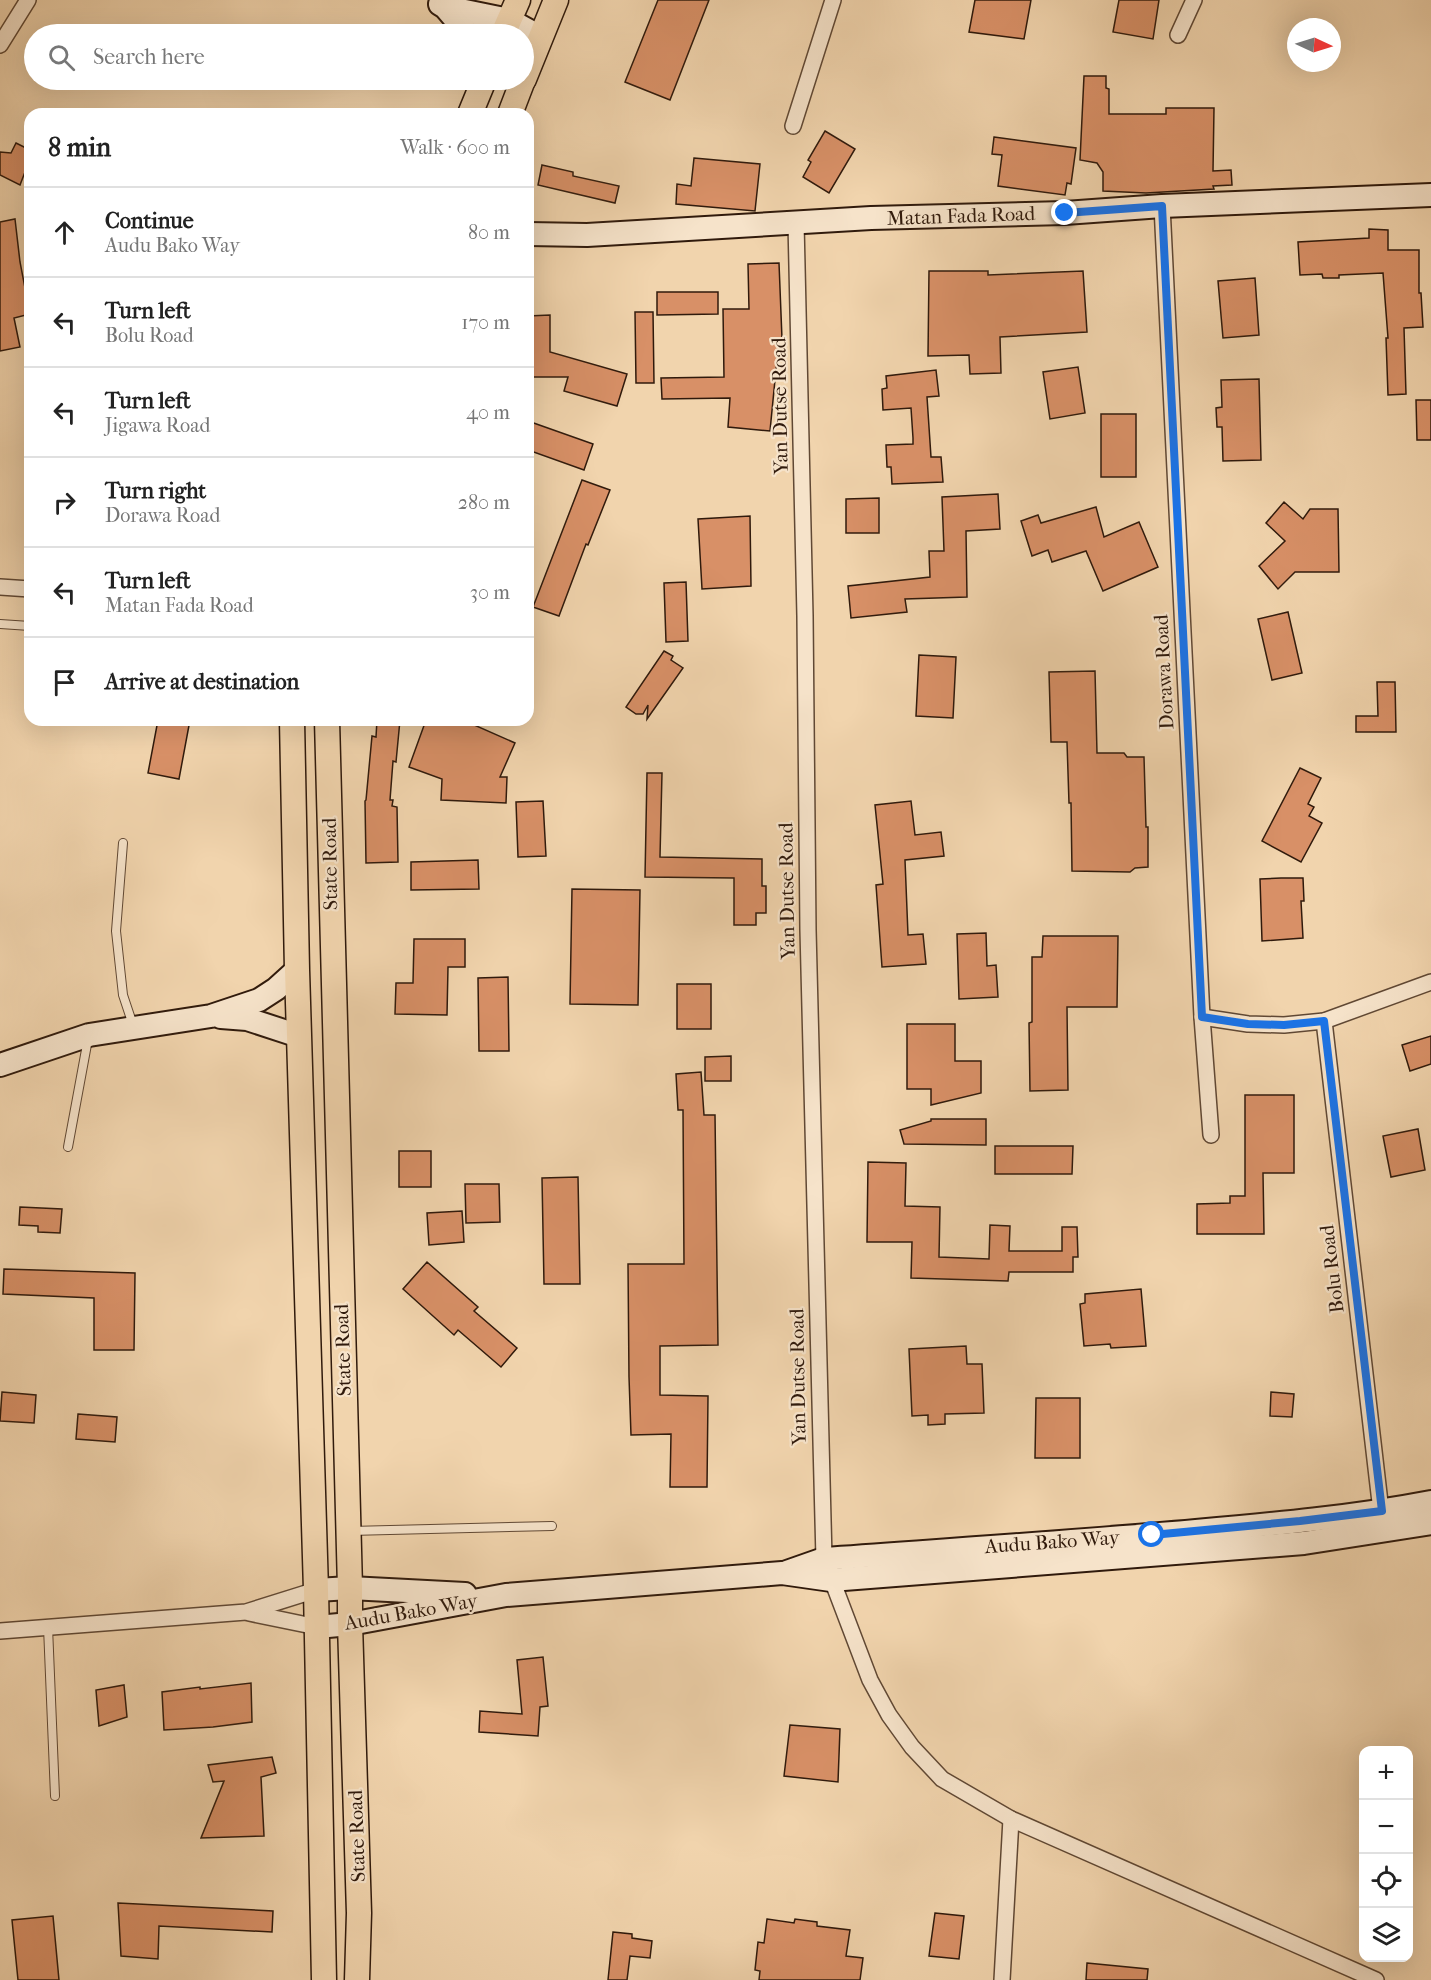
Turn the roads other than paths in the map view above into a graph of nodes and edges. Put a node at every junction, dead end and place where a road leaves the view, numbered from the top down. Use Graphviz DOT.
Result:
graph roads {
  1 [pos="28,0"];
  2 [pos="556,0"];
  3 [pos="833,0"];
  4 [pos="1194,0"];
  5 [pos="440,4"];
  6 [pos="510,18"];
  7 [pos="459,24"];
  8 [pos="534,33"];
  9 [pos="1178,35"];
  10 [pos="540,37"];
  11 [pos="0,45"];
  12 [pos="534,53"];
  13 [pos="480,90"];
  14 [pos="520,90"];
  15 [pos="472,108"];
  16 [pos="512,108"];
  17 [pos="793,126"];
  18 [pos="1431,195"];
  19 [pos="1162,206"];
  20 [pos="796,223"];
  21 [pos="534,234"];
  22 [pos="0,586"];
  23 [pos="24,588"];
  24 [pos="0,624"];
  25 [pos="24,626"];
  26 [pos="292,726"];
  27 [pos="327,726"];
  28 [pos="123,843"];
  29 [pos="297,970"];
  30 [pos="1431,982"];
  31 [pos="211,1016"];
  32 [pos="1202,1017"];
  33 [pos="1324,1021"];
  34 [pos="133,1027"];
  35 [pos="89,1035"];
  36 [pos="300,1036"];
  37 [pos="0,1065"];
  38 [pos="1211,1135"];
  39 [pos="68,1147"];
  40 [pos="1431,1502"];
  41 [pos="1382,1511"];
  42 [pos="1431,1523"];
  43 [pos="552,1526"];
  44 [pos="348,1531"];
  45 [pos="827,1570"];
  46 [pos="350,1588"];
  47 [pos="316,1590"];
  48 [pos="506,1595"];
  49 [pos="246,1612"];
  50 [pos="350,1624"];
  51 [pos="48,1627"];
  52 [pos="317,1627"];
  53 [pos="0,1631"];
  54 [pos="55,1796"];
  55 [pos="1011,1819"];
  56 [pos="324,1980"];
  57 [pos="357,1980"];
  58 [pos="1002,1980"];
  59 [pos="1376,1980"];
  1 -- 11 [label="street"];
  2 -- 10 [label="main road"];
  3 -- 17 [label="street"];
  4 -- 9 [label="street"];
  5 -- 6 [label="main road"];
  5 -- 7 [label="main road"];
  8 -- 10 [label="main road"];
  10 -- 12 [label="main road"];
  13 -- 15 [label="main road"];
  14 -- 16 [label="main road"];
  18 -- 19 [label="main road, Matan Fada Road"];
  19 -- 20 [label="main road, Matan Fada Road"];
  19 -- 32 [label="street, Dorawa Road"];
  20 -- 21 [label="main road, Matan Fada Road"];
  20 -- 45 [label="street, Yan Dutse Road"];
  22 -- 23 [label="street"];
  24 -- 25 [label="lane"];
  26 -- 29 [label="main road, State Road"];
  27 -- 44 [label="main road, State Road"];
  28 -- 34 [label="lane"];
  29 -- 31 [label="main road"];
  29 -- 36 [label="main road, State Road"];
  30 -- 33 [label="street"];
  31 -- 34 [label="main road"];
  31 -- 36 [label="main road"];
  32 -- 33 [label="street"];
  32 -- 38 [label="street, Dorawa Road"];
  33 -- 41 [label="street, Bolu Road"];
  34 -- 35 [label="main road"];
  35 -- 37 [label="main road"];
  35 -- 39 [label="lane"];
  36 -- 47 [label="main road, State Road"];
  40 -- 41 [label="main road, Audu Bako Way"];
  41 -- 45 [label="main road, Audu Bako Way"];
  42 -- 45 [label="main road, Audu Bako Way"];
  43 -- 44 [label="lane"];
  44 -- 46 [label="main road, State Road"];
  45 -- 48 [label="main road, Audu Bako Way"];
  45 -- 55 [label="street, Yan Dutse Road"];
  46 -- 47 [label="main road, Audu Bako Way"];
  46 -- 48 [label="main road, Audu Bako Way"];
  46 -- 50 [label="main road, State Road"];
  47 -- 49 [label="street"];
  47 -- 52 [label="main road, State Road"];
  48 -- 50 [label="main road, Audu Bako Way"];
  49 -- 51 [label="street"];
  49 -- 52 [label="street"];
  50 -- 52 [label="main road, Audu Bako Way"];
  50 -- 57 [label="main road, State Road"];
  51 -- 53 [label="street"];
  51 -- 54 [label="lane"];
  52 -- 56 [label="main road, State Road"];
  55 -- 58 [label="street"];
  55 -- 59 [label="street, Yan Dutse Road"];
}
